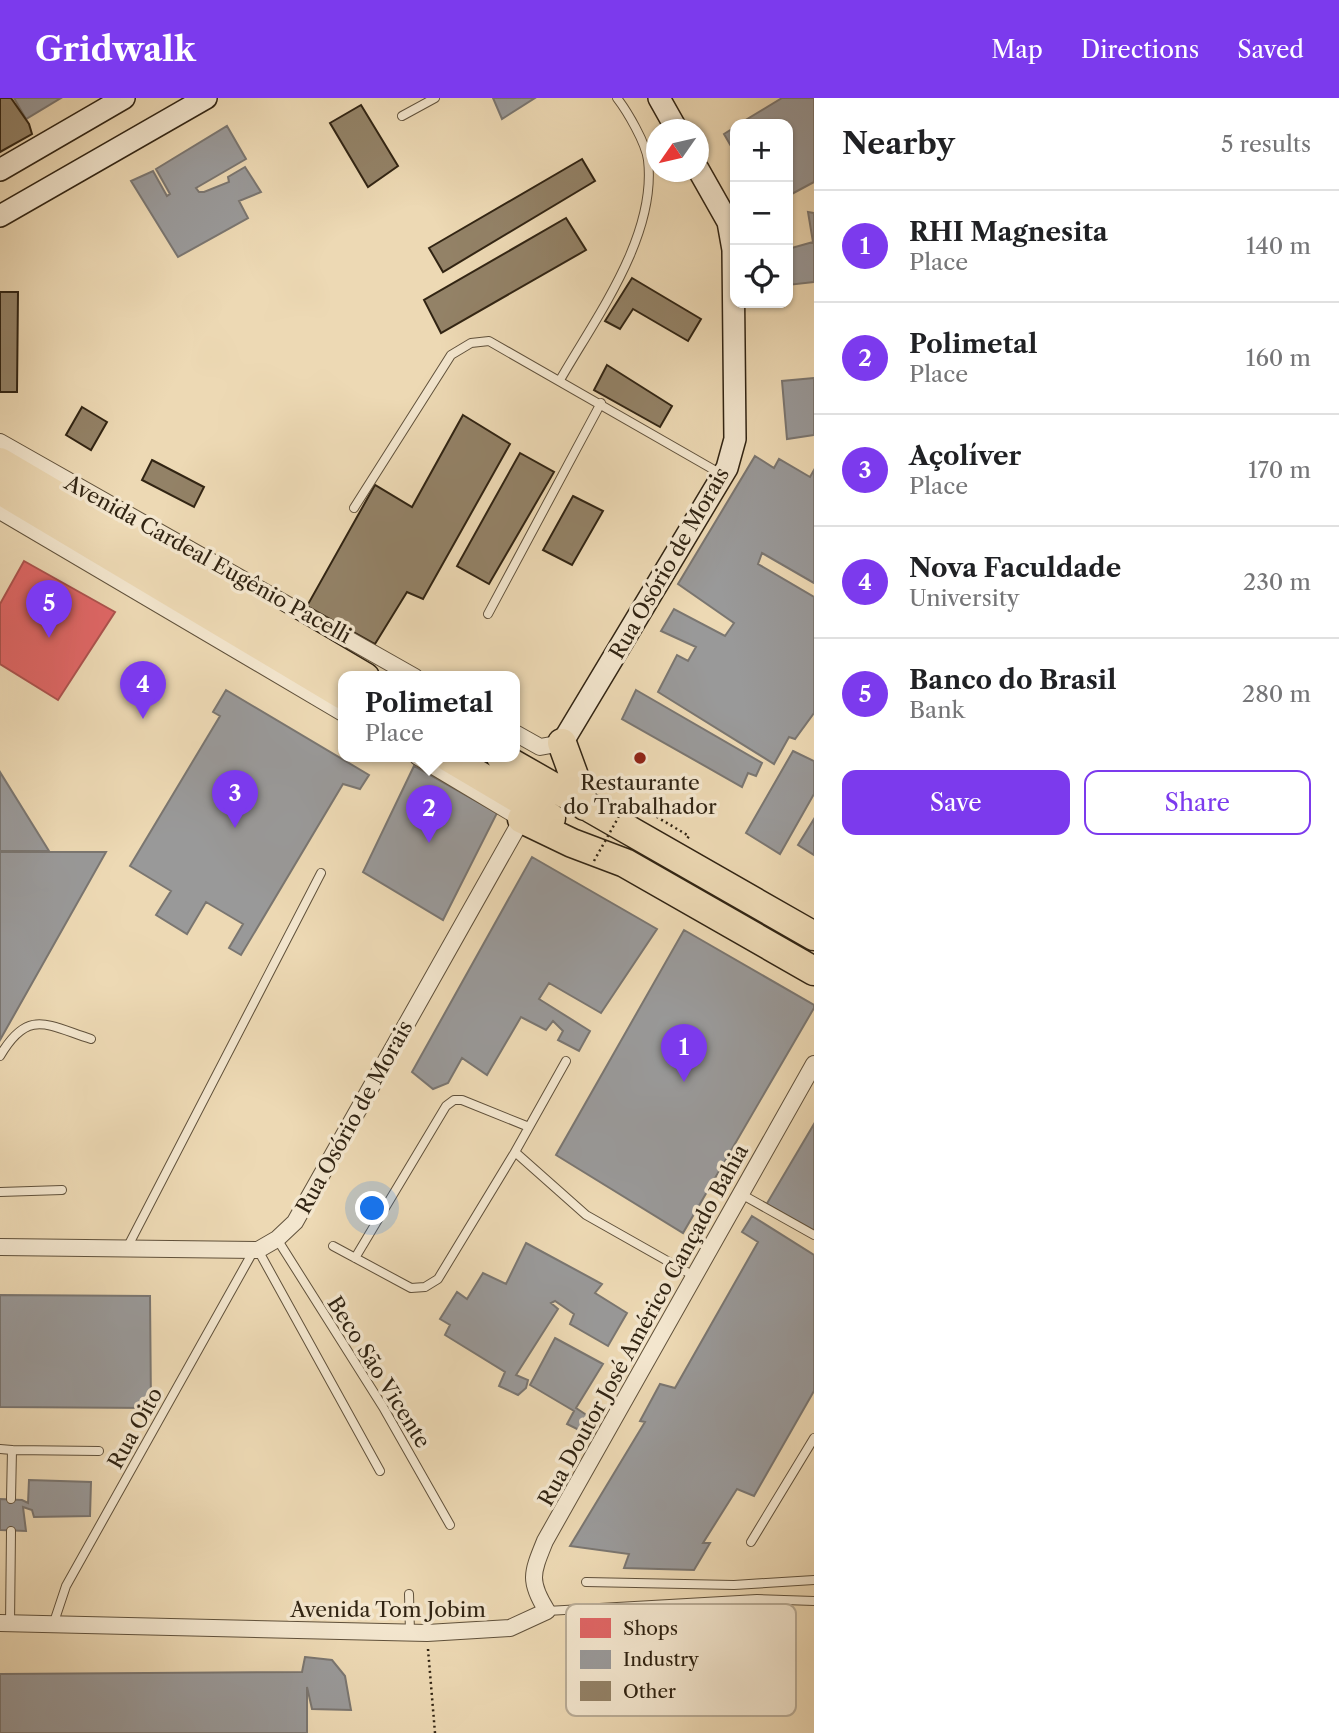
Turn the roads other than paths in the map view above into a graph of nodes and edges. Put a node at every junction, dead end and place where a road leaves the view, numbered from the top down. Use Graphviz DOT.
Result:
graph roads {
  1 [pos="124,98"];
  2 [pos="206,98"];
  3 [pos="435,98"];
  4 [pos="617,98"];
  5 [pos="659,98"];
  6 [pos="402,116"];
  7 [pos="671,119"];
  8 [pos="0,170"];
  9 [pos="705,182"];
  10 [pos="0,216"];
  11 [pos="560,380"];
  12 [pos="601,403"];
  13 [pos="0,442"];
  14 [pos="0,462"];
  15 [pos="723,475"];
  16 [pos="0,490"];
  17 [pos="354,509"];
  18 [pos="0,511"];
  19 [pos="488,614"];
  20 [pos="355,671"];
  21 [pos="404,671"];
  22 [pos="338,692"];
  23 [pos="338,710"];
  24 [pos="520,736"];
  25 [pos="562,743"];
  26 [pos="426,762"];
  27 [pos="456,762"];
  28 [pos="510,762"];
  29 [pos="585,806"];
  30 [pos="522,819"];
  31 [pos="625,863"];
  32 [pos="321,873"];
  33 [pos="814,936"];
  34 [pos="814,971"];
  35 [pos="91,1039"];
  36 [pos="0,1056"];
  37 [pos="566,1061"];
  38 [pos="814,1064"];
  39 [pos="529,1127"];
  40 [pos="515,1152"];
  41 [pos="62,1190"];
  42 [pos="0,1192"];
  43 [pos="741,1194"];
  44 [pos="814,1235"];
  45 [pos="277,1239"];
  46 [pos="332,1246"];
  47 [pos="0,1247"];
  48 [pos="127,1248"];
  49 [pos="256,1250"];
  50 [pos="355,1258"];
  51 [pos="694,1276"];
  52 [pos="814,1438"];
  53 [pos="0,1450"];
  54 [pos="12,1450"];
  55 [pos="99,1451"];
  56 [pos="380,1471"];
  57 [pos="11,1499"];
  58 [pos="450,1525"];
  59 [pos="11,1531"];
  60 [pos="751,1542"];
  61 [pos="814,1580"];
  62 [pos="586,1582"];
  63 [pos="409,1594"];
  64 [pos="814,1601"];
  65 [pos="660,1604"];
  66 [pos="566,1610"];
  67 [pos="547,1611"];
  68 [pos="5,1624"];
  69 [pos="52,1625"];
  70 [pos="410,1633"];
  1 -- 8 [label="street"];
  2 -- 10 [label="street"];
  3 -- 6 [label="lane"];
  4 -- 11 [label="lane"];
  5 -- 7 [label="street"];
  9 -- 15 [label="street, Rua Osório de Morais"];
  11 -- 12 [label="lane"];
  11 -- 17 [label="lane"];
  12 -- 15 [label="lane"];
  12 -- 19 [label="lane"];
  13 -- 21 [label="street, Avenida Cardeal Eugênio Pacelli"];
  14 -- 20 [label="highway, Avenida Cardeal Eugênio Pacelli"];
  15 -- 25 [label="street, Rua Osório de Morais"];
  16 -- 22 [label="highway, Avenida Cardeal Eugênio Pacelli"];
  18 -- 23 [label="street"];
  24 -- 25 [label="street"];
  25 -- 29 [label="highway"];
  26 -- 30 [label="street"];
  27 -- 31 [label="highway"];
  28 -- 29 [label="highway"];
  29 -- 33 [label="highway"];
  30 -- 31 [label="highway"];
  30 -- 45 [label="street, Rua Osório de Morais"];
  31 -- 34 [label="highway"];
  32 -- 48 [label="lane"];
  35 -- 36 [label="lane"];
  37 -- 39 [label="lane"];
  38 -- 43 [label="street, Rua Doutor José Américo Cançado Bahia"];
  39 -- 40 [label="lane"];
  39 -- 50 [label="lane"];
  40 -- 50 [label="lane"];
  40 -- 51 [label="lane"];
  41 -- 42 [label="lane"];
  43 -- 44 [label="lane"];
  43 -- 51 [label="street, Rua Doutor José Américo Cançado Bahia"];
  45 -- 49 [label="street, Rua Osório de Morais"];
  45 -- 58 [label="lane, Beco São Vicente"];
  46 -- 50 [label="lane"];
  47 -- 48 [label="street"];
  48 -- 49 [label="street"];
  49 -- 56 [label="lane"];
  49 -- 69 [label="lane, Rua Oito"];
  51 -- 67 [label="street, Rua Doutor José Américo Cançado Bahia"];
  52 -- 60 [label="lane"];
  53 -- 54 [label="lane"];
  54 -- 55 [label="lane"];
  54 -- 57 [label="lane"];
  59 -- 68 [label="lane"];
  61 -- 62 [label="lane"];
  63 -- 70 [label="lane"];
  64 -- 65 [label="lane, Avenida Tom Jobim"];
  66 -- 67 [label="lane, Avenida Tom Jobim"];
  67 -- 70 [label="street, Avenida Tom Jobim"];
  68 -- 69 [label="street, Avenida Tom Jobim"];
  69 -- 70 [label="street, Avenida Tom Jobim"];
}
